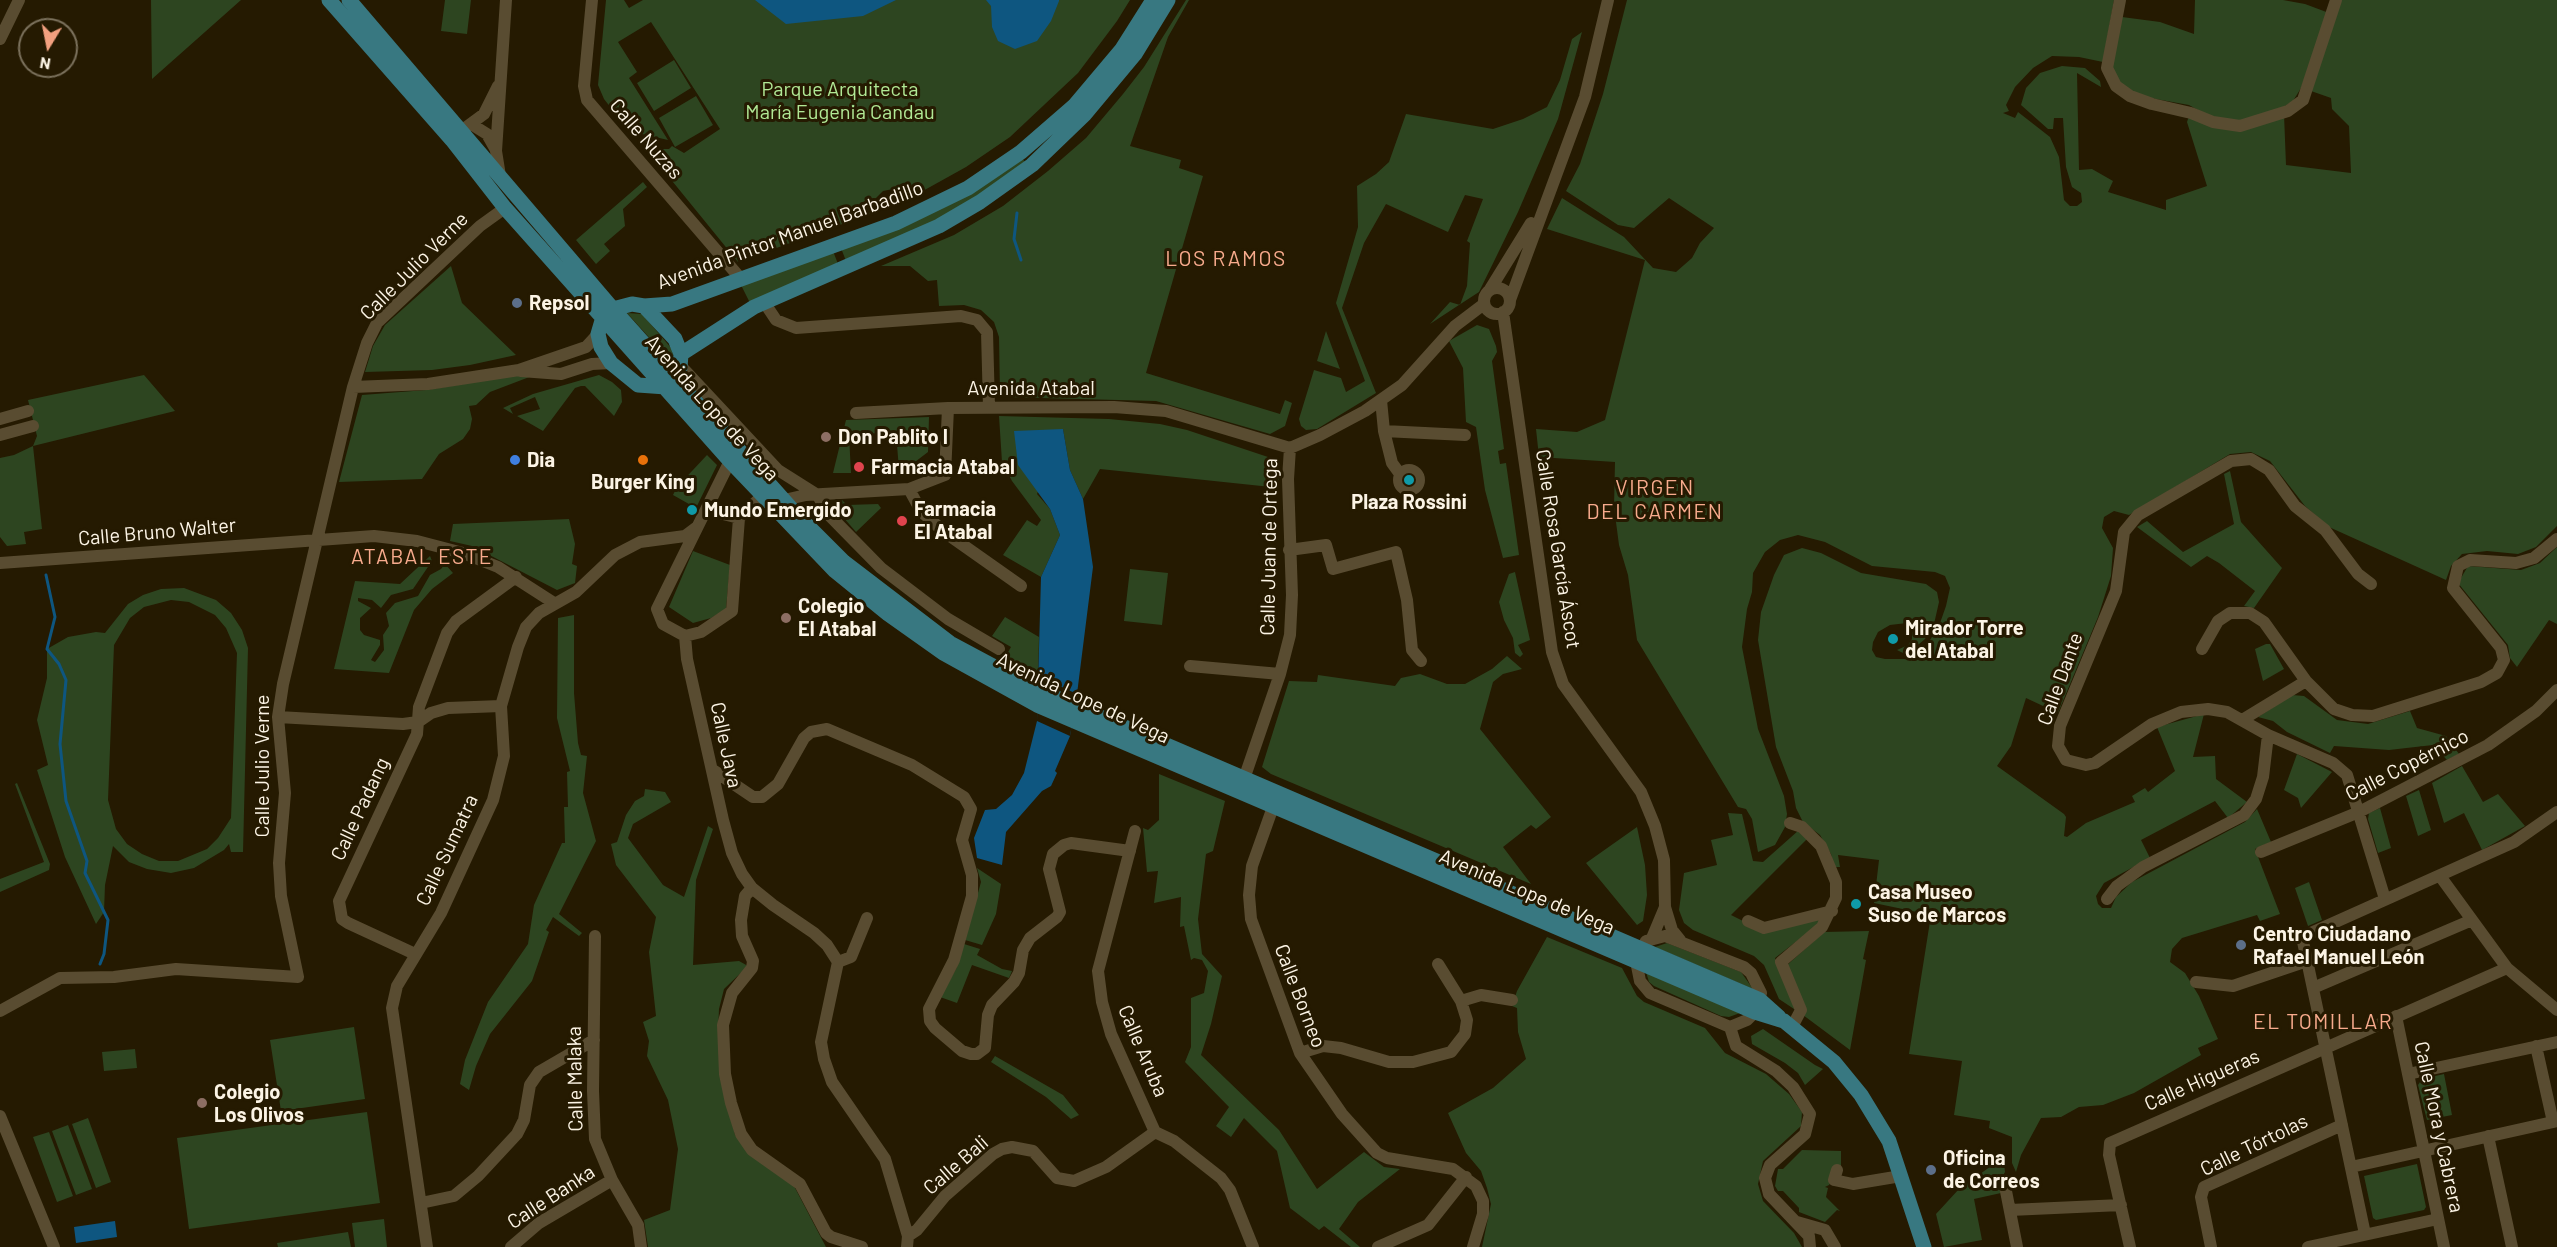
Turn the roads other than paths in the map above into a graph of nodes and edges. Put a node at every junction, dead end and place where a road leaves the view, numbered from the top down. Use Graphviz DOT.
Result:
graph roads {
  1 [pos="19,0"];
  2 [pos="329,0"];
  3 [pos="349,0"];
  4 [pos="506,0"];
  5 [pos="592,0"];
  6 [pos="1153,0"];
  7 [pos="1168,0"];
  8 [pos="1608,0"];
  9 [pos="2120,0"];
  10 [pos="2336,0"];
  11 [pos="0,39"];
  12 [pos="500,83"];
  13 [pos="461,132"];
  14 [pos="496,152"];
  15 [pos="500,176"];
  16 [pos="1552,185"];
  17 [pos="505,208"];
  18 [pos="1502,273"];
  19 [pos="1517,276"];
  20 [pos="741,279"];
  21 [pos="1489,291"];
  22 [pos="1510,300"];
  23 [pos="764,302"];
  24 [pos="1485,304"];
  25 [pos="644,306"];
  26 [pos="1503,312"];
  27 [pos="608,313"];
  28 [pos="598,334"];
  29 [pos="611,363"];
  30 [pos="519,370"];
  31 [pos="676,371"];
  32 [pos="353,387"];
  33 [pos="1381,400"];
  34 [pos="989,407"];
  35 [pos="948,408"];
  36 [pos="28,411"];
  37 [pos="1365,411"];
  38 [pos="856,413"];
  39 [pos="0,419"];
  40 [pos="33,426"];
  41 [pos="1384,431"];
  42 [pos="0,435"];
  43 [pos="1465,435"];
  44 [pos="1290,448"];
  45 [pos="730,461"];
  46 [pos="778,470"];
  47 [pos="1400,474"];
  48 [pos="909,489"];
  49 [pos="767,491"];
  50 [pos="818,494"];
  51 [pos="784,500"];
  52 [pos="711,503"];
  53 [pos="739,518"];
  54 [pos="697,527"];
  55 [pos="317,538"];
  56 [pos="2557,539"];
  57 [pos="663,541"];
  58 [pos="1289,550"];
  59 [pos="681,561"];
  60 [pos="2,562"];
  61 [pos="516,577"];
  62 [pos="2371,584"];
  63 [pos="1021,586"];
  64 [pos="554,603"];
  65 [pos="686,636"];
  66 [pos="999,649"];
  67 [pos="2202,649"];
  68 [pos="1421,661"];
  69 [pos="1191,666"];
  70 [pos="1280,674"];
  71 [pos="2306,681"];
  72 [pos="2557,690"];
  73 [pos="1038,697"];
  74 [pos="501,706"];
  75 [pos="1074,713"];
  76 [pos="278,717"];
  77 [pos="2242,720"];
  78 [pos="418,722"];
  79 [pos="2268,735"];
  80 [pos="713,770"];
  81 [pos="1244,779"];
  82 [pos="1273,807"];
  83 [pos="2359,812"];
  84 [pos="2557,812"];
  85 [pos="1790,823"];
  86 [pos="1135,831"];
  87 [pos="1130,851"];
  88 [pos="2261,852"];
  89 [pos="2440,876"];
  90 [pos="752,888"];
  91 [pos="2107,899"];
  92 [pos="2385,899"];
  93 [pos="1665,906"];
  94 [pos="1832,911"];
  95 [pos="867,918"];
  96 [pos="2472,920"];
  97 [pos="1748,921"];
  98 [pos="595,936"];
  99 [pos="1680,940"];
  100 [pos="1643,949"];
  101 [pos="415,954"];
  102 [pos="2307,961"];
  103 [pos="838,962"];
  104 [pos="1438,964"];
  105 [pos="2507,968"];
  106 [pos="2196,982"];
  107 [pos="2313,988"];
  108 [pos="1512,1000"];
  109 [pos="1461,1001"];
  110 [pos="1758,1006"];
  111 [pos="2557,1010"];
  112 [pos="0,1011"];
  113 [pos="2396,1016"];
  114 [pos="1788,1024"];
  115 [pos="1730,1027"];
  116 [pos="594,1040"];
  117 [pos="2557,1042"];
  118 [pos="2536,1046"];
  119 [pos="2325,1047"];
  120 [pos="1300,1053"];
  121 [pos="2408,1074"];
  122 [pos="0,1116"];
  123 [pos="2555,1121"];
  124 [pos="2342,1125"];
  125 [pos="1155,1132"];
  126 [pos="2488,1136"];
  127 [pos="2423,1150"];
  128 [pos="2350,1167"];
  129 [pos="1837,1170"];
  130 [pos="1901,1176"];
  131 [pos="1466,1177"];
  132 [pos="612,1180"];
  133 [pos="2004,1181"];
  134 [pos="421,1203"];
  135 [pos="2121,1205"];
  136 [pos="2010,1210"];
  137 [pos="2438,1219"];
  138 [pos="1796,1222"];
  139 [pos="2365,1234"];
  140 [pos="908,1241"];
  141 [pos="2322,1245"];
  142 [pos="54,1247"];
  143 [pos="427,1247"];
  144 [pos="511,1247"];
  145 [pos="641,1247"];
  146 [pos="862,1247"];
  147 [pos="1253,1247"];
  148 [pos="1378,1247"];
  149 [pos="1473,1247"];
  150 [pos="1810,1247"];
  151 [pos="1835,1247"];
  152 [pos="1924,1247"];
  153 [pos="2017,1247"];
  154 [pos="2130,1247"];
  155 [pos="2211,1247"];
  156 [pos="2308,1247"];
  157 [pos="2444,1247"];
  158 [pos="2512,1247"];
  1 -- 11 [label="street"];
  2 -- 13 [label="main road, Avenida Lope de Vega"];
  3 -- 13 [label="main road, Avenida Lope de Vega"];
  4 -- 12 [label="street"];
  5 -- 20 [label="street, Calle Nuzas"];
  6 -- 20 [label="main road, Avenida Pintor Manuel Barbadillo"];
  7 -- 23 [label="main road"];
  8 -- 16 [label="street"];
  9 -- 10 [label="street"];
  12 -- 13 [label="street"];
  12 -- 14 [label="street"];
  13 -- 14 [label="street"];
  13 -- 15 [label="main road, Avenida Lope de Vega"];
  13 -- 17 [label="main road, Avenida Lope de Vega"];
  14 -- 15 [label="street"];
  15 -- 27 [label="main road, Avenida Lope de Vega"];
  16 -- 18 [label="street"];
  16 -- 19 [label="street"];
  17 -- 27 [label="main road, Avenida Lope de Vega"];
  17 -- 32 [label="street, Calle Julio Verne"];
  18 -- 19 [label="street"];
  18 -- 21 [label="street"];
  19 -- 22 [label="street"];
  20 -- 25 [label="main road, Avenida Pintor Manuel Barbadillo"];
  21 -- 22 [label="street"];
  21 -- 24 [label="street"];
  22 -- 26 [label="street"];
  23 -- 31 [label="main road"];
  23 -- 34 [label="street"];
  24 -- 26 [label="street"];
  24 -- 33 [label="street, Calle Juan de Ortega"];
  25 -- 27 [label="main road, Avenida Pintor Manuel Barbadillo"];
  25 -- 31 [label="main road"];
  26 -- 93 [label="street, Calle Rosa García Áscot"];
  27 -- 28 [label="main road"];
  27 -- 31 [label="main road, Avenida Lope de Vega"];
  28 -- 29 [label="main road"];
  28 -- 30 [label="street"];
  29 -- 30 [label="street"];
  29 -- 31 [label="main road"];
  30 -- 32 [label="street"];
  31 -- 45 [label="main road, Avenida Lope de Vega"];
  31 -- 46 [label="street, Avenida Lope de Vega"];
  31 -- 49 [label="main road, Avenida Lope de Vega"];
  32 -- 55 [label="street, Calle Julio Verne"];
  33 -- 37 [label="street, Calle Juan de Ortega"];
  33 -- 41 [label="street"];
  34 -- 35 [label="street, Avenida Atabal"];
  34 -- 44 [label="street, Avenida Atabal"];
  35 -- 38 [label="street"];
  35 -- 48 [label="street, Avenida Atabal"];
  36 -- 39 [label="street"];
  37 -- 41 [label="street"];
  37 -- 44 [label="street, Calle Juan de Ortega"];
  40 -- 42 [label="street"];
  41 -- 43 [label="street"];
  41 -- 47 [label="street"];
  44 -- 58 [label="street, Calle Juan de Ortega"];
  45 -- 49 [label="main road, Avenida Lope de Vega"];
  45 -- 52 [label="street"];
  46 -- 49 [label="street"];
  46 -- 50 [label="street, Avenida Lope de Vega"];
  48 -- 50 [label="street, Avenida Atabal"];
  48 -- 63 [label="street"];
  49 -- 51 [label="main road, Avenida Lope de Vega"];
  49 -- 53 [label="street"];
  49 -- 73 [label="main road, Avenida Lope de Vega"];
  50 -- 51 [label="street, Avenida Atabal"];
  50 -- 66 [label="street"];
  51 -- 73 [label="main road, Avenida Lope de Vega"];
  52 -- 53 [label="street"];
  52 -- 54 [label="street"];
  53 -- 65 [label="street"];
  54 -- 57 [label="street, Calle Sumatra"];
  54 -- 59 [label="street"];
  55 -- 60 [label="street, Calle Bruno Walter"];
  55 -- 61 [label="street, Calle Bruno Walter"];
  55 -- 76 [label="street, Calle Julio Verne"];
  56 -- 71 [label="street"];
  57 -- 59 [label="street"];
  57 -- 64 [label="street, Calle Sumatra"];
  58 -- 68 [label="street"];
  58 -- 70 [label="street, Calle Juan de Ortega"];
  59 -- 65 [label="street"];
  61 -- 64 [label="street, Calle Bruno Walter"];
  61 -- 78 [label="street"];
  62 -- 77 [label="street, Calle Dante"];
  64 -- 74 [label="street, Calle Sumatra"];
  65 -- 80 [label="street, Calle Java"];
  67 -- 71 [label="street"];
  69 -- 70 [label="street"];
  70 -- 81 [label="street, Calle Juan de Ortega"];
  71 -- 77 [label="street"];
  72 -- 83 [label="street, Calle Copérnico"];
  73 -- 75 [label="main road, Avenida Lope de Vega"];
  74 -- 78 [label="street"];
  74 -- 101 [label="street, Calle Sumatra"];
  75 -- 81 [label="main road, Avenida Lope de Vega"];
  75 -- 82 [label="main road, Avenida Lope de Vega"];
  76 -- 78 [label="street"];
  76 -- 112 [label="street, Calle Julio Verne"];
  77 -- 79 [label="street, Calle Dante"];
  78 -- 101 [label="street, Calle Padang"];
  79 -- 83 [label="street, Calle Dante"];
  79 -- 91 [label="street"];
  80 -- 87 [label="street"];
  80 -- 90 [label="street, Calle Java"];
  81 -- 100 [label="main road, Avenida Lope de Vega"];
  82 -- 100 [label="main road, Avenida Lope de Vega"];
  82 -- 120 [label="street, Calle Borneo"];
  83 -- 88 [label="street, Calle Copérnico"];
  83 -- 92 [label="street, Calle Dante"];
  84 -- 89 [label="street"];
  85 -- 94 [label="street"];
  86 -- 87 [label="street, Calle Aruba"];
  87 -- 125 [label="street, Calle Aruba"];
  89 -- 92 [label="street"];
  89 -- 96 [label="street"];
  90 -- 103 [label="street, Calle Java"];
  90 -- 146 [label="street"];
  92 -- 102 [label="street"];
  93 -- 99 [label="street, Calle Rosa García Áscot"];
  93 -- 100 [label="street, Calle Rosa García Áscot"];
  94 -- 97 [label="street"];
  94 -- 114 [label="street"];
  95 -- 103 [label="street"];
  96 -- 105 [label="street"];
  96 -- 107 [label="street"];
  98 -- 116 [label="street, Calle Malaka"];
  99 -- 100 [label="street"];
  99 -- 110 [label="street"];
  100 -- 110 [label="main road, Avenida Lope de Vega"];
  100 -- 115 [label="street"];
  101 -- 134 [label="street, Calle Sumatra"];
  102 -- 106 [label="street"];
  102 -- 107 [label="street"];
  103 -- 140 [label="street"];
  104 -- 109 [label="street"];
  105 -- 111 [label="street"];
  105 -- 113 [label="street, Calle Higueras"];
  107 -- 119 [label="street"];
  108 -- 109 [label="street"];
  109 -- 120 [label="street"];
  110 -- 114 [label="main road, Avenida Lope de Vega"];
  110 -- 115 [label="street"];
  113 -- 119 [label="street, Calle Higueras"];
  113 -- 121 [label="street, Calle Mora y Cabrera"];
  114 -- 130 [label="main road, Avenida Lope de Vega"];
  115 -- 138 [label="street"];
  116 -- 132 [label="street, Calle Malaka"];
  116 -- 134 [label="street"];
  117 -- 118 [label="street"];
  118 -- 121 [label="street"];
  118 -- 123 [label="street"];
  119 -- 124 [label="street"];
  119 -- 135 [label="street, Calle Higueras"];
  120 -- 131 [label="street, Calle Borneo"];
  121 -- 127 [label="street, Calle Mora y Cabrera"];
  122 -- 142 [label="street"];
  123 -- 126 [label="street"];
  124 -- 128 [label="street"];
  124 -- 155 [label="street, Calle Tórtolas"];
  125 -- 140 [label="street, Calle Bali"];
  125 -- 147 [label="street"];
  126 -- 127 [label="street"];
  126 -- 158 [label="street"];
  127 -- 128 [label="street"];
  127 -- 137 [label="street, Calle Mora y Cabrera"];
  128 -- 139 [label="street"];
  129 -- 130 [label="street"];
  130 -- 152 [label="main road, Avenida Lope de Vega"];
  131 -- 148 [label="street"];
  131 -- 149 [label="street"];
  132 -- 144 [label="street, Calle Banka"];
  132 -- 145 [label="street, Calle Malaka"];
  133 -- 136 [label="street"];
  134 -- 143 [label="street, Calle Sumatra"];
  135 -- 136 [label="street"];
  135 -- 154 [label="street, Calle Higueras"];
  136 -- 153 [label="street"];
  137 -- 139 [label="street"];
  137 -- 157 [label="street, Calle Mora y Cabrera"];
  138 -- 150 [label="street"];
  138 -- 151 [label="street"];
  139 -- 141 [label="street"];
  141 -- 156 [label="street"];
}
